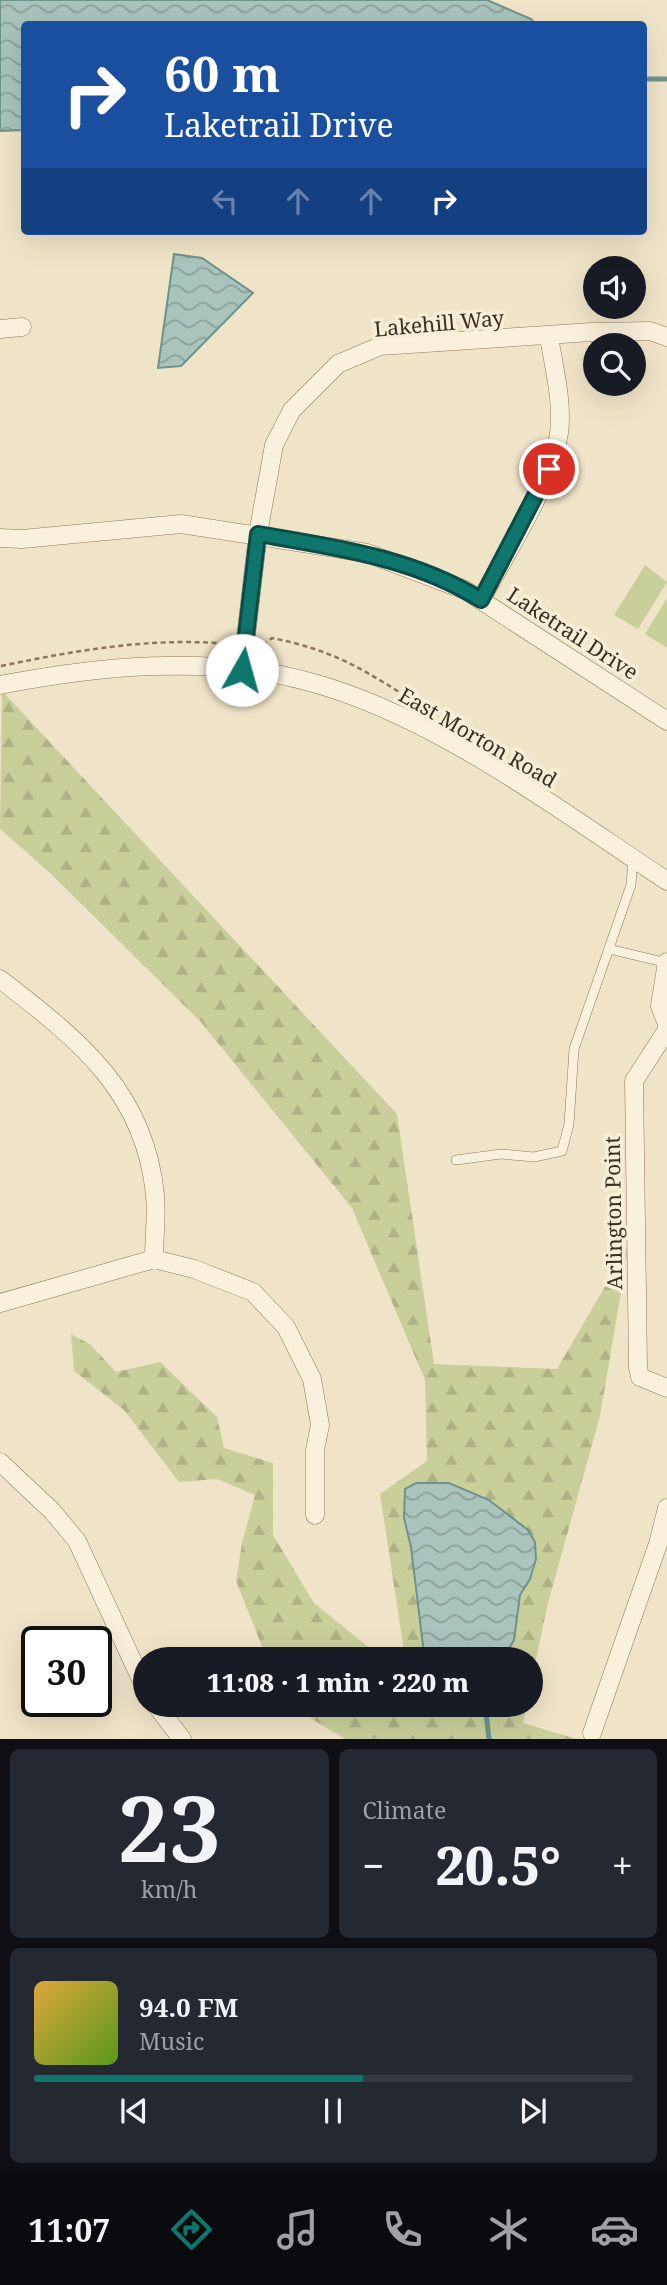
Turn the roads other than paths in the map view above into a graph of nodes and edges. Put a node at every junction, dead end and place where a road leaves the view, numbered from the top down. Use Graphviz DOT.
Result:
graph roads {
  1 [pos="22,327"];
  2 [pos="0,329"];
  3 [pos="549,337"];
  4 [pos="667,337"];
  5 [pos="258,534"];
  6 [pos="0,538"];
  7 [pos="481,600"];
  8 [pos="242,670"];
  9 [pos="0,685"];
  10 [pos="667,721"];
  11 [pos="633,858"];
  12 [pos="667,881"];
  13 [pos="609,949"];
  14 [pos="667,962"];
  15 [pos="0,979"];
  16 [pos="667,1024"];
  17 [pos="667,1030"];
  18 [pos="456,1160"];
  19 [pos="153,1259"];
  20 [pos="0,1303"];
  21 [pos="667,1388"];
  22 [pos="0,1462"];
  23 [pos="667,1508"];
  24 [pos="315,1515"];
  25 [pos="133,1662"];
  26 [pos="165,1717"];
  27 [pos="592,1733"];
  28 [pos="182,1739"];
  1 -- 2 [label="street"];
  3 -- 4 [label="street, Lakehill Way"];
  3 -- 5 [label="street, Lakehill Way"];
  3 -- 7 [label="street"];
  5 -- 6 [label="street, Laketrail Drive"];
  5 -- 7 [label="street, Laketrail Drive"];
  5 -- 8 [label="street, Lakehill Way"];
  7 -- 10 [label="street, Laketrail Drive"];
  8 -- 9 [label="street, East Morton Road"];
  8 -- 11 [label="street, East Morton Road"];
  11 -- 12 [label="street, East Morton Road"];
  11 -- 13 [label="lane"];
  13 -- 14 [label="lane"];
  13 -- 18 [label="lane"];
  14 -- 16 [label="street"];
  15 -- 19 [label="street"];
  17 -- 21 [label="street, Arlington Point"];
  19 -- 20 [label="street"];
  19 -- 24 [label="street"];
  22 -- 25 [label="street"];
  23 -- 27 [label="street"];
  26 -- 28 [label="street"];
}
